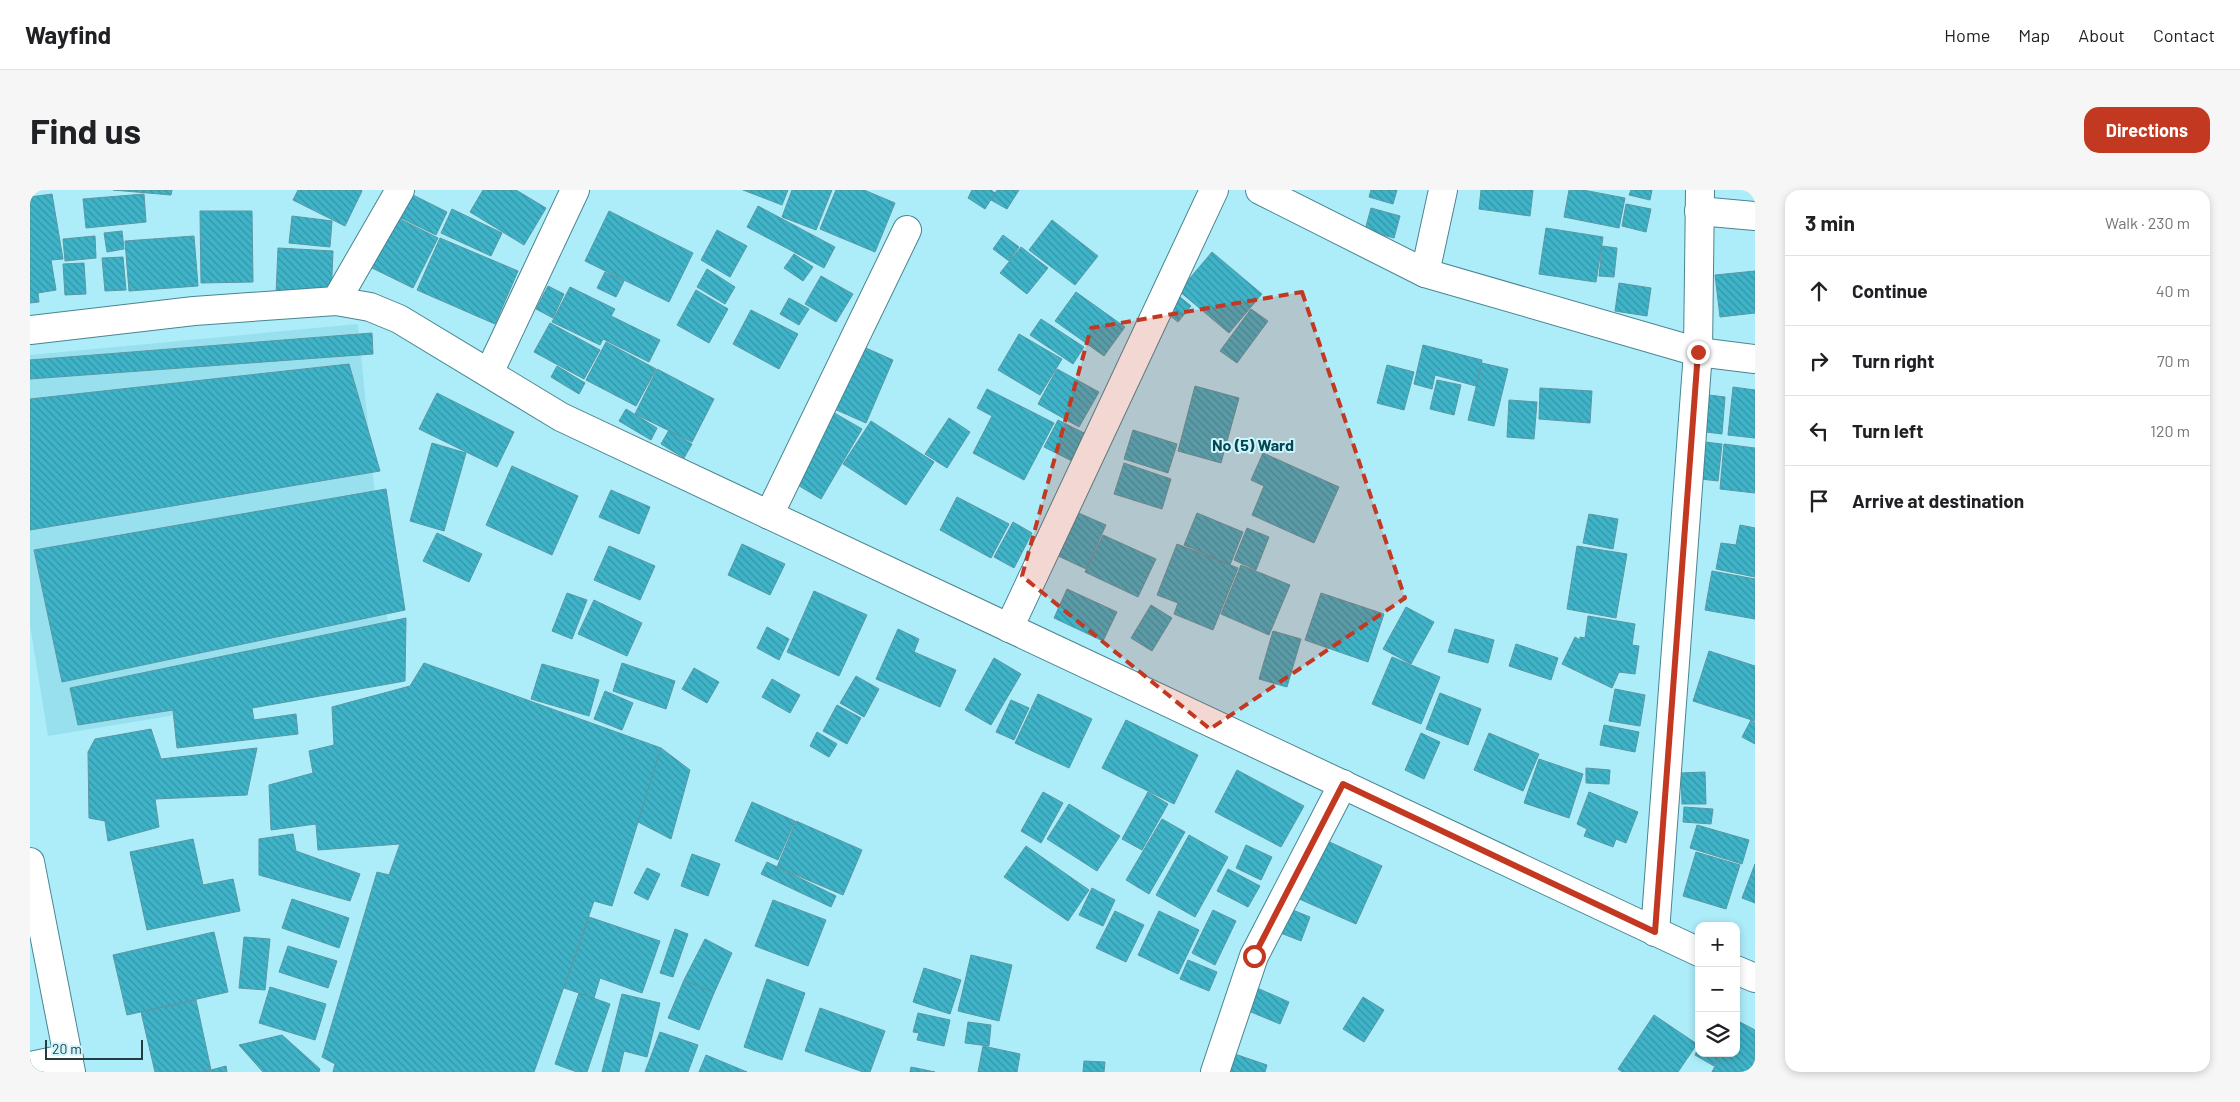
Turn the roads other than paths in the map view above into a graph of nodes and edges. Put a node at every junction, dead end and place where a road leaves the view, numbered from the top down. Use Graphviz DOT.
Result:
graph roads {
  1 [pos="400,190"];
  2 [pos="575,190"];
  3 [pos="1214,190"];
  4 [pos="1260,190"];
  5 [pos="1443,190"];
  6 [pos="1700,201"];
  7 [pos="1755,216"];
  8 [pos="907,230"];
  9 [pos="1425,273"];
  10 [pos="336,301"];
  11 [pos="30,330"];
  12 [pos="1698,352"];
  13 [pos="1755,359"];
  14 [pos="489,373"];
  15 [pos="769,515"];
  16 [pos="1009,628"];
  17 [pos="1343,784"];
  18 [pos="30,862"];
  19 [pos="1655,932"];
  20 [pos="1695,950"];
  21 [pos="1740,972"];
  22 [pos="1755,978"];
  23 [pos="70,1065"];
  24 [pos="30,1066"];
  25 [pos="1215,1072"];
  1 -- 10 [label="main road"];
  2 -- 14 [label="main road"];
  3 -- 16 [label="main road"];
  4 -- 9 [label="main road"];
  5 -- 9 [label="main road"];
  6 -- 7 [label="main road"];
  6 -- 12 [label="main road"];
  8 -- 15 [label="main road"];
  9 -- 12 [label="main road"];
  10 -- 11 [label="main road"];
  10 -- 14 [label="main road"];
  12 -- 13 [label="main road"];
  12 -- 19 [label="main road"];
  14 -- 15 [label="main road"];
  15 -- 16 [label="main road"];
  16 -- 17 [label="main road"];
  17 -- 19 [label="main road"];
  17 -- 25 [label="main road"];
  18 -- 23 [label="main road"];
  19 -- 20 [label="main road"];
  21 -- 22 [label="main road"];
  23 -- 24 [label="main road"];
}
